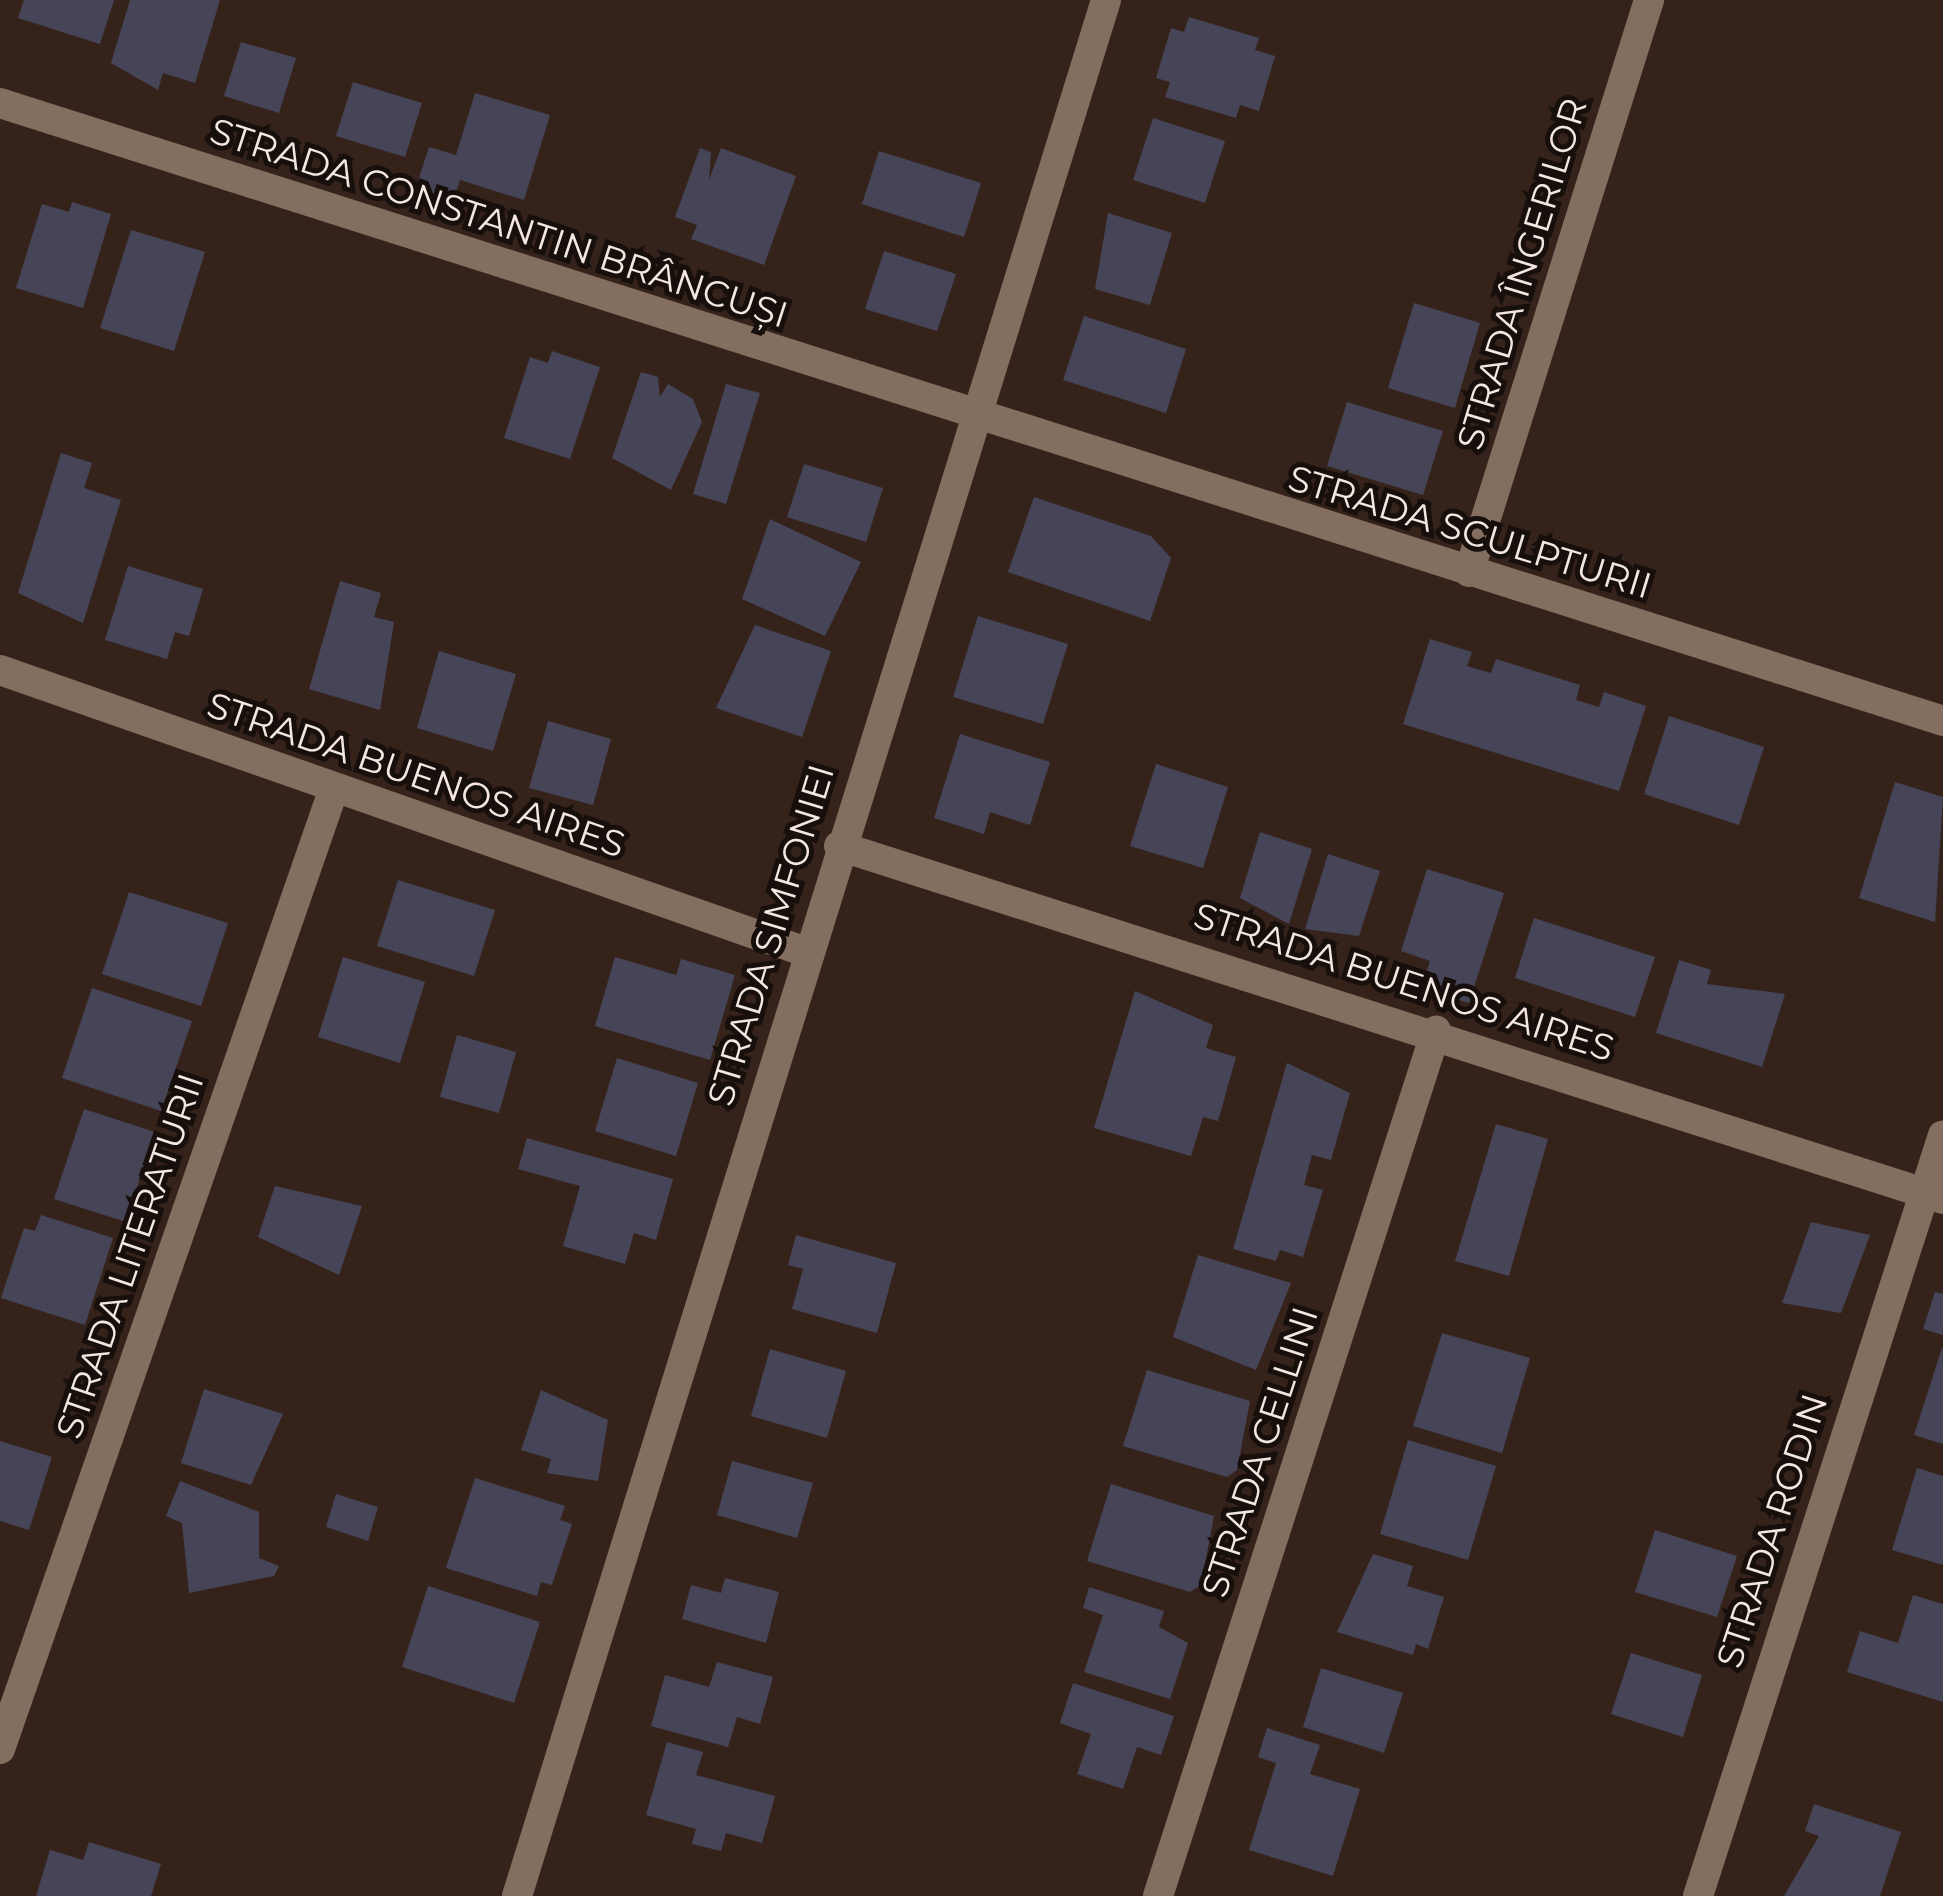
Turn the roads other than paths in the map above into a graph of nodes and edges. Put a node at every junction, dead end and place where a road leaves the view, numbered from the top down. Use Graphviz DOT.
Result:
graph roads {
  1 [pos="1106,0"];
  2 [pos="1649,0"];
  3 [pos="0,103"];
  4 [pos="974,418"];
  5 [pos="1469,572"];
  6 [pos="0,670"];
  7 [pos="1943,722"];
  8 [pos="334,788"];
  9 [pos="839,846"];
  10 [pos="806,952"];
  11 [pos="1436,1031"];
  12 [pos="1943,1135"];
  13 [pos="1934,1196"];
  14 [pos="0,1749"];
  15 [pos="517,1896"];
  16 [pos="1158,1896"];
  17 [pos="1698,1896"];
  1 -- 4 [label="street, STRADA SIMFONIEI"];
  2 -- 5 [label="street, STRADA ÎNGERILOR"];
  3 -- 4 [label="street, STRADA CONSTANTIN BRÂNCUȘI"];
  4 -- 5 [label="street, STRADA SCULPTURII"];
  4 -- 9 [label="street, STRADA SIMFONIEI"];
  5 -- 7 [label="street, STRADA SCULPTURII"];
  6 -- 8 [label="street, STRADA BUENOS AIRES"];
  8 -- 10 [label="street, STRADA BUENOS AIRES"];
  8 -- 14 [label="street, STRADA LITERATURII"];
  9 -- 10 [label="street, STRADA SIMFONIEI"];
  9 -- 11 [label="street, STRADA BUENOS AIRES"];
  10 -- 15 [label="street, STRADA SIMFONIEI"];
  11 -- 13 [label="street, STRADA BUENOS AIRES"];
  11 -- 16 [label="street, STRADA CELLINI"];
  12 -- 13 [label="street"];
  13 -- 17 [label="street, STRADA RODIN"];
}
